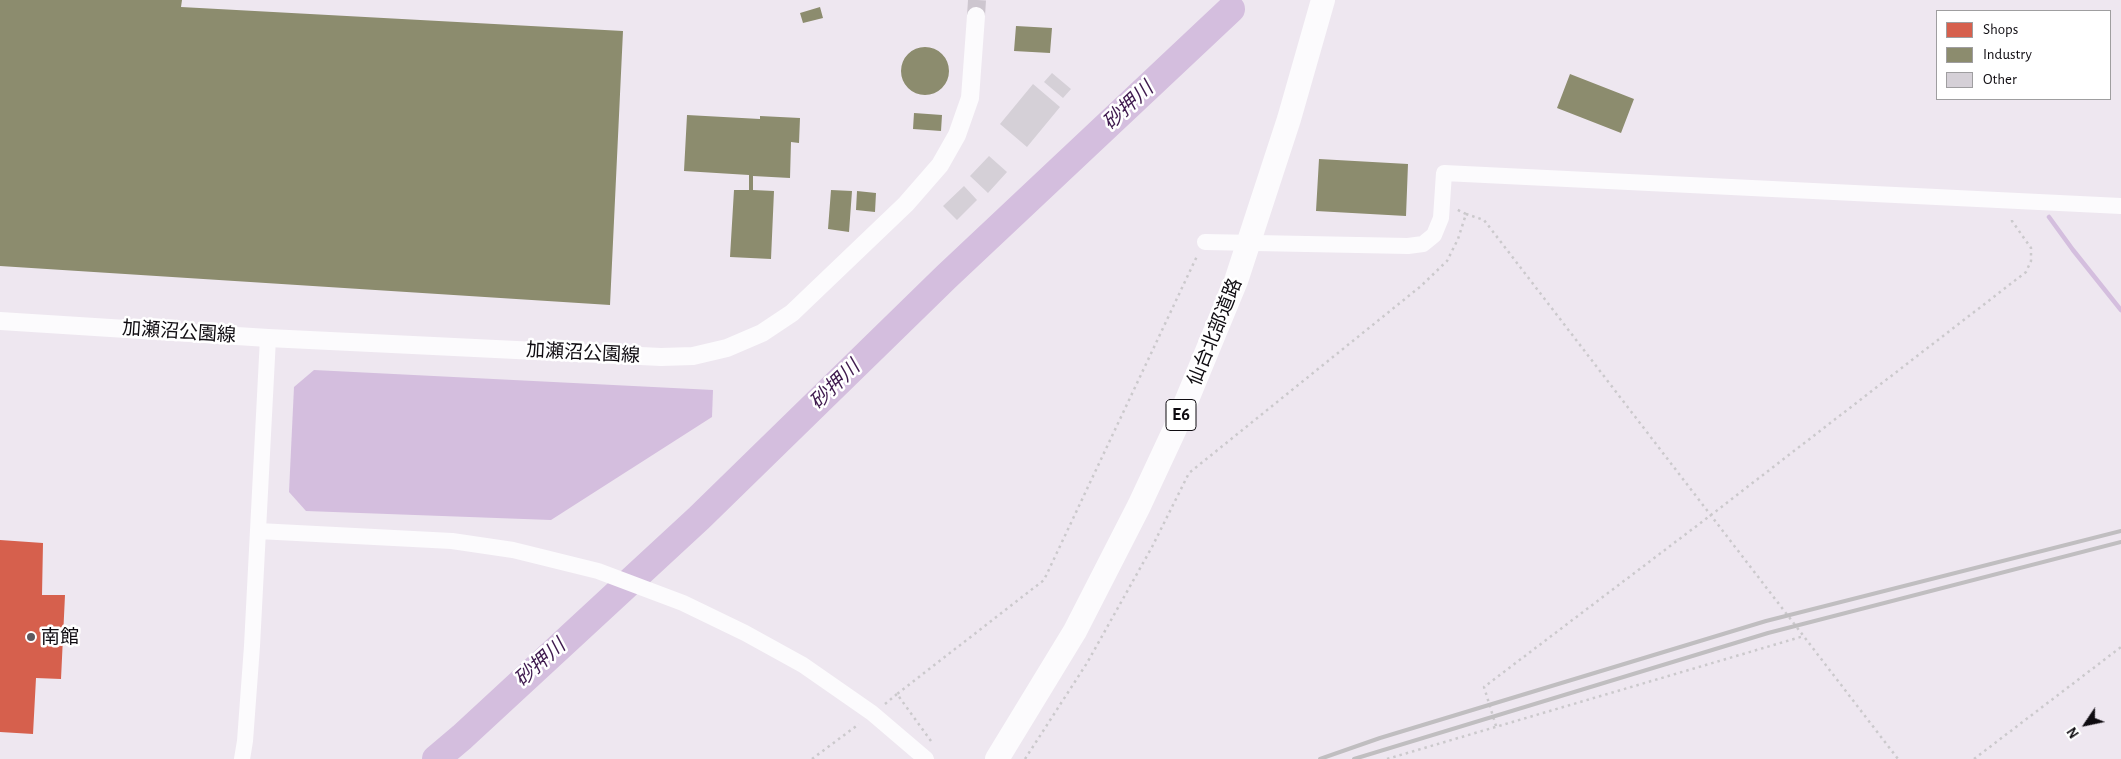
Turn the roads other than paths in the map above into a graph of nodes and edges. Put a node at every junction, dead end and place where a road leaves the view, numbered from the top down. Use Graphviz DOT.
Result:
graph roads {
  1 [pos="1319,0"];
  2 [pos="1324,0"];
  3 [pos="976,16"];
  4 [pos="1310,47"];
  5 [pos="2121,206"];
  6 [pos="1204,242"];
  7 [pos="0,321"];
  8 [pos="268,338"];
  9 [pos="258,532"];
  10 [pos="931,754"];
  11 [pos="242,759"];
  12 [pos="997,759"];
  1 -- 4 [label="highway, 仙台北部道路 / E6"];
  2 -- 4 [label="highway, 仙台北部道路 / E6"];
  3 -- 8 [label="main road, 加瀬沼公園線"];
  4 -- 12 [label="highway, 仙台北部道路 / E6"];
  5 -- 6 [label="street"];
  7 -- 8 [label="main road, 加瀬沼公園線"];
  8 -- 9 [label="street"];
  9 -- 10 [label="street"];
  9 -- 11 [label="street"];
}
